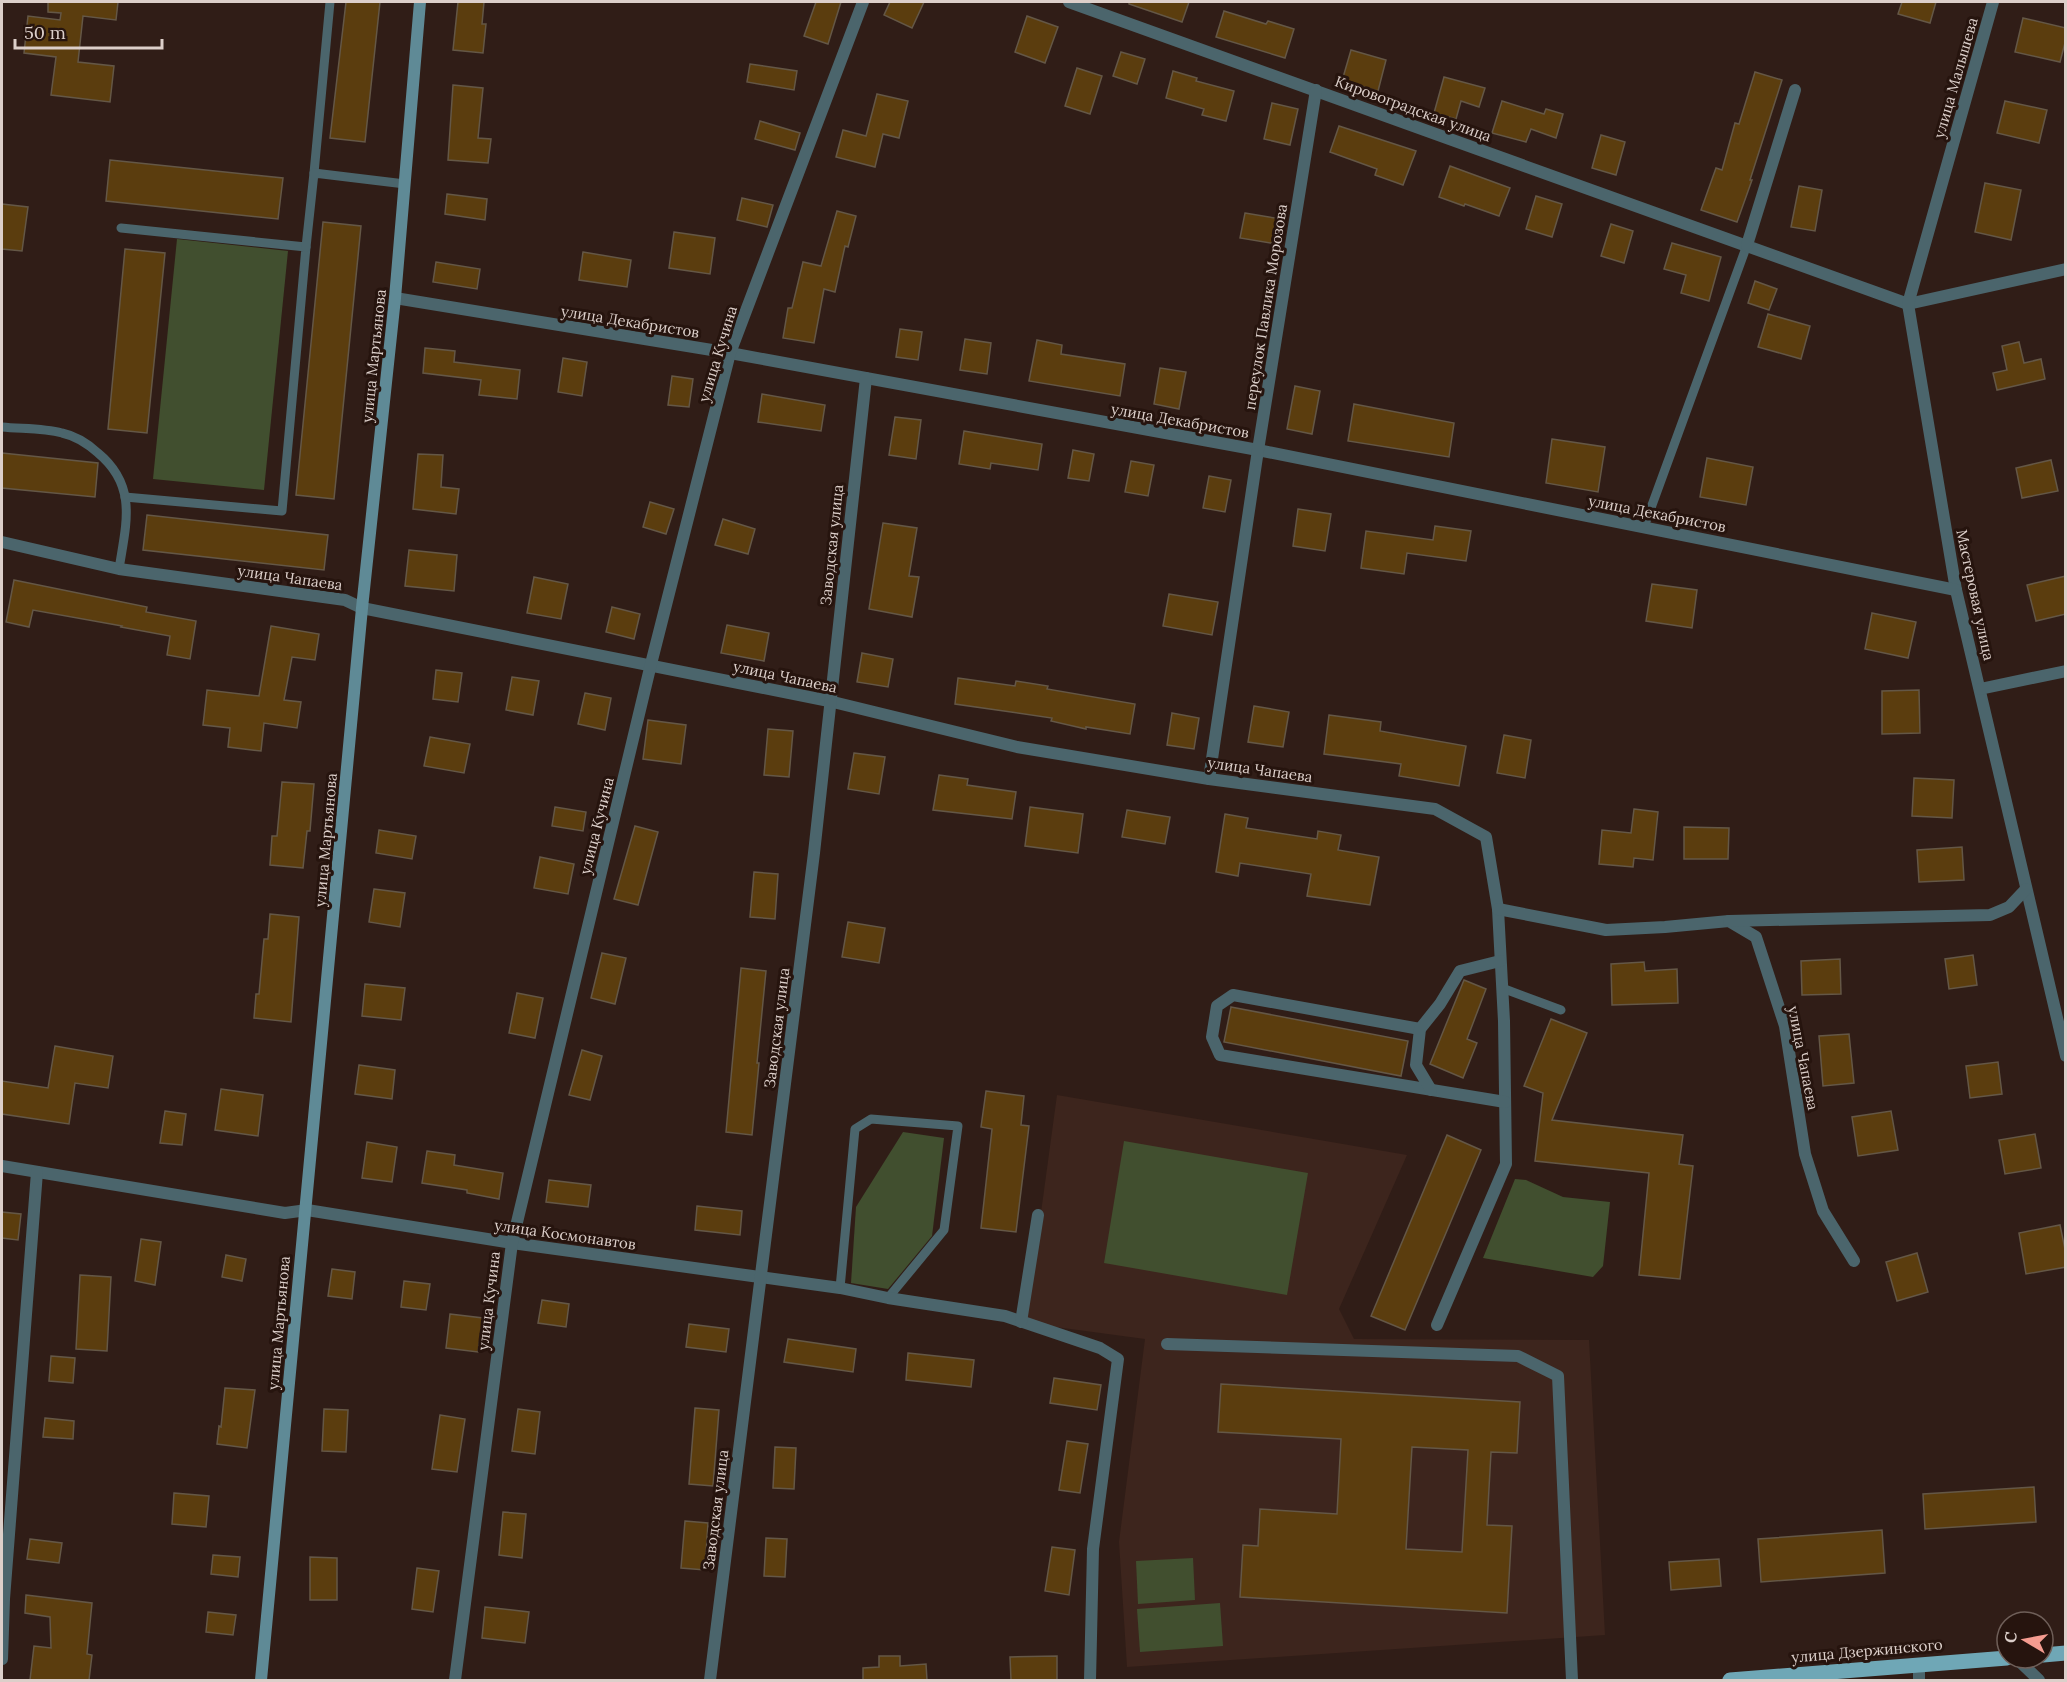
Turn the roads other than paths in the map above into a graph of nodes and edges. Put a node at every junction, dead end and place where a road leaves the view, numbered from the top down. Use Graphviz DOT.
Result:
graph roads {
  1 [pos="330,2"];
  2 [pos="420,2"];
  3 [pos="863,2"];
  4 [pos="1069,2"];
  5 [pos="1994,2"];
  6 [pos="1316,90"];
  7 [pos="1795,90"];
  8 [pos="314,174"];
  9 [pos="405,184"];
  10 [pos="121,228"];
  11 [pos="1747,246"];
  12 [pos="306,247"];
  13 [pos="2066,269"];
  14 [pos="395,298"];
  15 [pos="1908,304"];
  16 [pos="730,353"];
  17 [pos="866,378"];
  18 [pos="2,427"];
  19 [pos="1258,450"];
  20 [pos="125,497"];
  21 [pos="1644,527"];
  22 [pos="2,542"];
  23 [pos="119,569"];
  24 [pos="1956,590"];
  25 [pos="362,608"];
  26 [pos="651,664"];
  27 [pos="2066,671"];
  28 [pos="1980,689"];
  29 [pos="829,701"];
  30 [pos="1209,779"];
  31 [pos="2026,889"];
  32 [pos="1498,909"];
  33 [pos="1729,921"];
  34 [pos="1500,961"];
  35 [pos="1502,988"];
  36 [pos="1561,1010"];
  37 [pos="1420,1029"];
  38 [pos="2066,1056"];
  39 [pos="1431,1090"];
  40 [pos="1505,1102"];
  41 [pos="2,1167"];
  42 [pos="37,1172"];
  43 [pos="307,1210"];
  44 [pos="1038,1215"];
  45 [pos="512,1243"];
  46 [pos="1854,1261"];
  47 [pos="760,1279"];
  48 [pos="840,1288"];
  49 [pos="888,1298"];
  50 [pos="1021,1322"];
  51 [pos="1437,1325"];
  52 [pos="1167,1344"];
  53 [pos="2,1659"];
  54 [pos="1995,1660"];
  55 [pos="1918,1673"];
  56 [pos="261,1680"];
  57 [pos="455,1680"];
  58 [pos="710,1680"];
  59 [pos="1090,1680"];
  60 [pos="1572,1680"];
  61 [pos="1730,1680"];
  1 -- 8 [label="lane"];
  2 -- 9 [label="main road, улица Мартьянова"];
  3 -- 16 [label="street, улица Кучина"];
  4 -- 6 [label="street, Кировоградская улица"];
  5 -- 15 [label="street, улица Малышева"];
  6 -- 11 [label="street, Кировоградская улица"];
  6 -- 19 [label="street, переулок Павлика Морозова"];
  7 -- 11 [label="street"];
  8 -- 9 [label="lane"];
  8 -- 12 [label="lane"];
  9 -- 14 [label="main road, улица Мартьянова"];
  10 -- 12 [label="lane"];
  11 -- 15 [label="street, Кировоградская улица"];
  11 -- 21 [label="lane"];
  12 -- 20 [label="lane"];
  13 -- 15 [label="street"];
  14 -- 16 [label="street, улица Декабристов"];
  14 -- 25 [label="main road, улица Мартьянова"];
  15 -- 24 [label="street, Мастеровая улица"];
  16 -- 17 [label="street, улица Декабристов"];
  16 -- 26 [label="street, улица Кучина"];
  17 -- 19 [label="street, улица Декабристов"];
  17 -- 29 [label="street, Заводская улица"];
  18 -- 20 [label="lane"];
  19 -- 21 [label="street, улица Декабристов"];
  19 -- 30 [label="street, переулок Павлика Морозова"];
  20 -- 23 [label="lane"];
  21 -- 24 [label="street, улица Декабристов"];
  22 -- 23 [label="street, улица Чапаева"];
  23 -- 25 [label="street, улица Чапаева"];
  24 -- 28 [label="street, Мастеровая улица"];
  25 -- 26 [label="street, улица Чапаева"];
  25 -- 43 [label="main road, улица Мартьянова"];
  26 -- 29 [label="street, улица Чапаева"];
  26 -- 45 [label="street, улица Кучина"];
  27 -- 28 [label="street"];
  28 -- 31 [label="street, Мастеровая улица"];
  29 -- 30 [label="street, улица Чапаева"];
  29 -- 47 [label="street, Заводская улица"];
  30 -- 32 [label="street, улица Чапаева"];
  31 -- 33 [label="street"];
  31 -- 38 [label="street, Мастеровая улица"];
  32 -- 33 [label="street"];
  32 -- 34 [label="street, улица Чапаева"];
  33 -- 46 [label="street, улица Чапаева"];
  34 -- 35 [label="street, улица Чапаева"];
  34 -- 37 [label="street"];
  35 -- 36 [label="lane"];
  35 -- 40 [label="street, улица Чапаева"];
  37 -- 39 [label="street"];
  37 -- 39 [label="street"];
  39 -- 40 [label="street"];
  40 -- 51 [label="street, улица Чапаева"];
  41 -- 42 [label="street, улица Космонавтов"];
  42 -- 43 [label="street, улица Космонавтов"];
  42 -- 53 [label="street"];
  43 -- 45 [label="street, улица Космонавтов"];
  43 -- 56 [label="main road, улица Мартьянова"];
  44 -- 50 [label="street"];
  45 -- 47 [label="street, улица Космонавтов"];
  45 -- 57 [label="street, улица Кучина"];
  47 -- 48 [label="street, улица Космонавтов"];
  47 -- 58 [label="street, Заводская улица"];
  48 -- 49 [label="street, улица Космонавтов"];
  48 -- 49 [label="lane"];
  49 -- 50 [label="street, улица Космонавтов"];
  50 -- 59 [label="street, улица Космонавтов"];
  52 -- 60 [label="street"];
  54 -- 55 [label="main road, улица Дзержинского"];
  55 -- 61 [label="main road, улица Дзержинского"];
}
